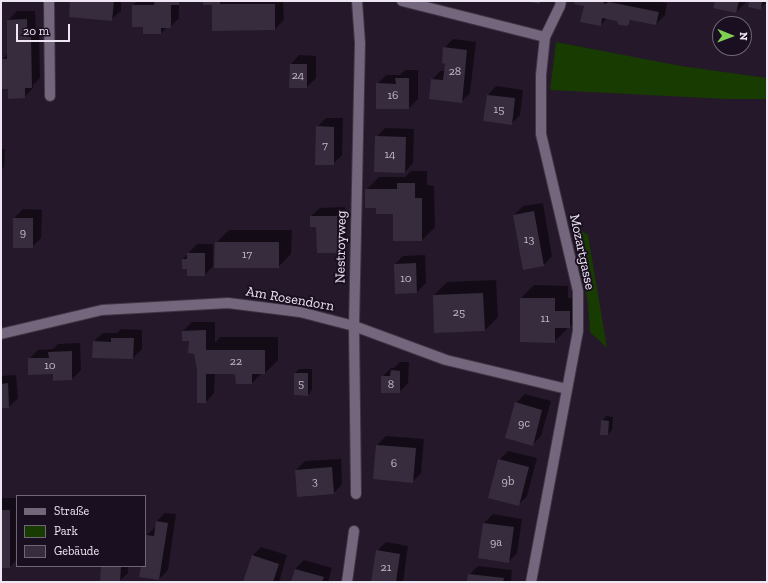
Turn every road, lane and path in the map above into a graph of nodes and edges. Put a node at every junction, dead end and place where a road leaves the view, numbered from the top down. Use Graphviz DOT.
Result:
graph roads {
  1 [pos="49,1"];
  2 [pos="357,1"];
  3 [pos="402,1"];
  4 [pos="561,1"];
  5 [pos="545,37"];
  6 [pos="50,96"];
  7 [pos="354,326"];
  8 [pos="1,334"];
  9 [pos="567,389"];
  10 [pos="356,494"];
  11 [pos="354,531"];
  12 [pos="347,582"];
  13 [pos="531,582"];
  1 -- 6 [label="street"];
  2 -- 7 [label="street, Nestroyweg"];
  3 -- 5 [label="street"];
  4 -- 5 [label="street, Mozartgasse"];
  5 -- 9 [label="street, Mozartgasse"];
  7 -- 8 [label="street, Am Rosendorn"];
  7 -- 9 [label="street, Am Rosendorn"];
  7 -- 10 [label="street, Nestroyweg"];
  9 -- 13 [label="street, Mozartgasse"];
  11 -- 12 [label="street"];
}
